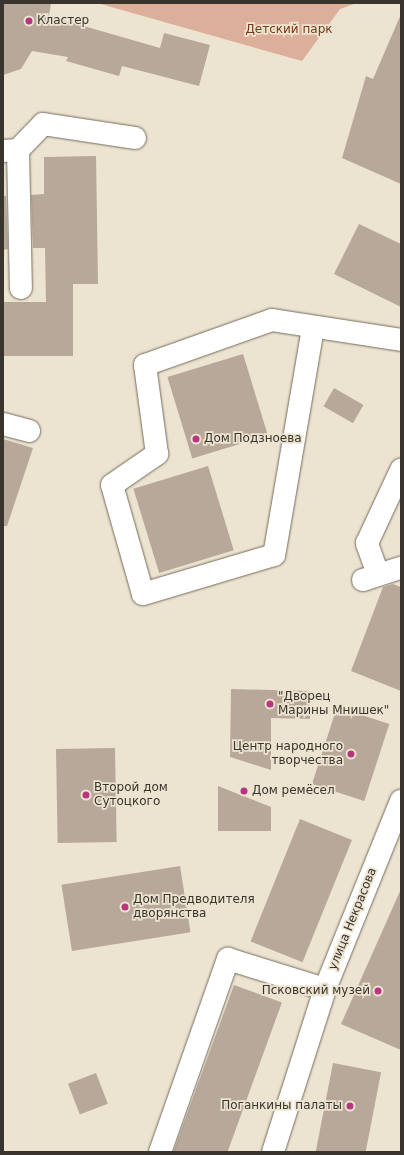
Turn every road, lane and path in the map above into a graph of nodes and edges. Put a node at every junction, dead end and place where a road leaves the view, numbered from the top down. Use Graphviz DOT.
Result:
graph roads {
  1 [pos="135,138"];
  2 [pos="10,151"];
  3 [pos="21,288"];
  4 [pos="313,328"];
  5 [pos="401,340"];
  6 [pos="3,424"];
  7 [pos="29,431"];
  8 [pos="401,470"];
  9 [pos="401,568"];
  10 [pos="401,802"];
  11 [pos="325,989"];
  12 [pos="160,1152"];
  13 [pos="273,1152"];
  1 -- 2 [label="street"];
  2 -- 3 [label="street"];
  4 -- 4 [label="street"];
  4 -- 5 [label="street"];
  6 -- 7 [label="street"];
  8 -- 9 [label="street"];
  10 -- 11 [label="street, улица Некрасова"];
  11 -- 12 [label="street"];
  11 -- 13 [label="street, улица Некрасова"];
}
